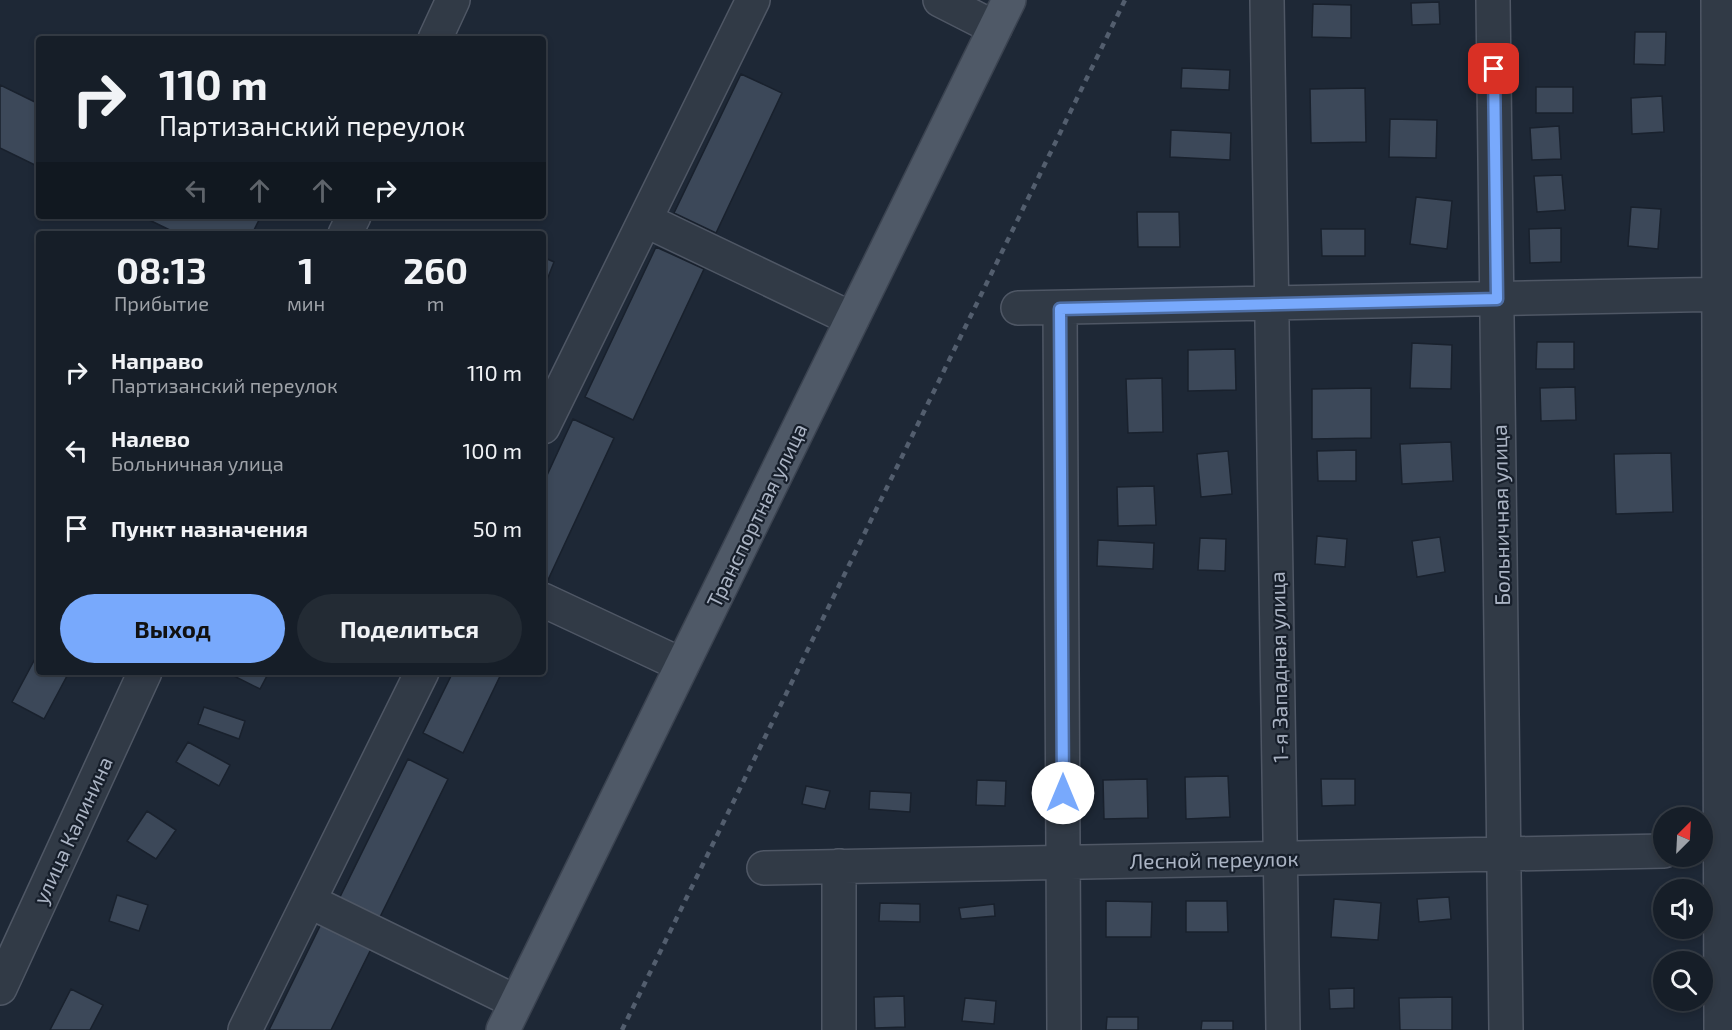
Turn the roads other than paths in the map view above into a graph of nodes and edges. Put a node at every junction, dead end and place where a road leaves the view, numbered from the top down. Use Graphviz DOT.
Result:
graph roads {
  1 [pos="453,0"];
  2 [pos="753,0"];
  3 [pos="940,0"];
  4 [pos="1267,0"];
  5 [pos="1493,0"];
  6 [pos="1719,0"];
  7 [pos="1002,14"];
  8 [pos="436,36"];
  9 [pos="645,220"];
  10 [pos="1726,294"];
  11 [pos="1497,299"];
  12 [pos="1272,304"];
  13 [pos="1018,308"];
  14 [pos="1060,309"];
  15 [pos="852,319"];
  16 [pos="546,421"];
  17 [pos="546,601"];
  18 [pos="682,665"];
  19 [pos="144,675"];
  20 [pos="421,675"];
  21 [pos="1718,850"];
  22 [pos="1653,851"];
  23 [pos="1504,854"];
  24 [pos="1281,858"];
  25 [pos="1063,862"];
  26 [pos="838,866"];
  27 [pos="764,868"];
  28 [pos="309,901"];
  29 [pos="0,988"];
  30 [pos="509,1016"];
  31 [pos="245,1030"];
  32 [pos="839,1030"];
  33 [pos="1064,1030"];
  34 [pos="1283,1030"];
  35 [pos="1506,1030"];
  36 [pos="1721,1030"];
  1 -- 8 [label="street"];
  2 -- 9 [label="street"];
  3 -- 7 [label="street"];
  4 -- 12 [label="street, 1-я Западная улица"];
  5 -- 11 [label="street, Больничная улица"];
  6 -- 10 [label="street"];
  7 -- 15 [label="main road, Транспортная улица"];
  9 -- 15 [label="street"];
  9 -- 16 [label="street"];
  10 -- 11 [label="street"];
  10 -- 21 [label="street"];
  11 -- 12 [label="street"];
  11 -- 23 [label="street, Больничная улица"];
  12 -- 14 [label="street"];
  12 -- 24 [label="street, 1-я Западная улица"];
  13 -- 14 [label="street"];
  14 -- 25 [label="street"];
  15 -- 18 [label="main road, Транспортная улица"];
  17 -- 18 [label="street"];
  18 -- 30 [label="main road, Транспортная улица"];
  19 -- 29 [label="street, улица Калинина"];
  20 -- 28 [label="street"];
  21 -- 36 [label="street"];
  22 -- 23 [label="street, Лесной переулок"];
  23 -- 24 [label="street, Лесной переулок"];
  23 -- 35 [label="street, Больничная улица"];
  24 -- 25 [label="street, Лесной переулок"];
  24 -- 34 [label="street, 1-я Западная улица"];
  25 -- 26 [label="street, Лесной переулок"];
  25 -- 33 [label="street"];
  26 -- 27 [label="street, Лесной переулок"];
  26 -- 32 [label="street"];
  28 -- 30 [label="street"];
  28 -- 31 [label="street"];
}
